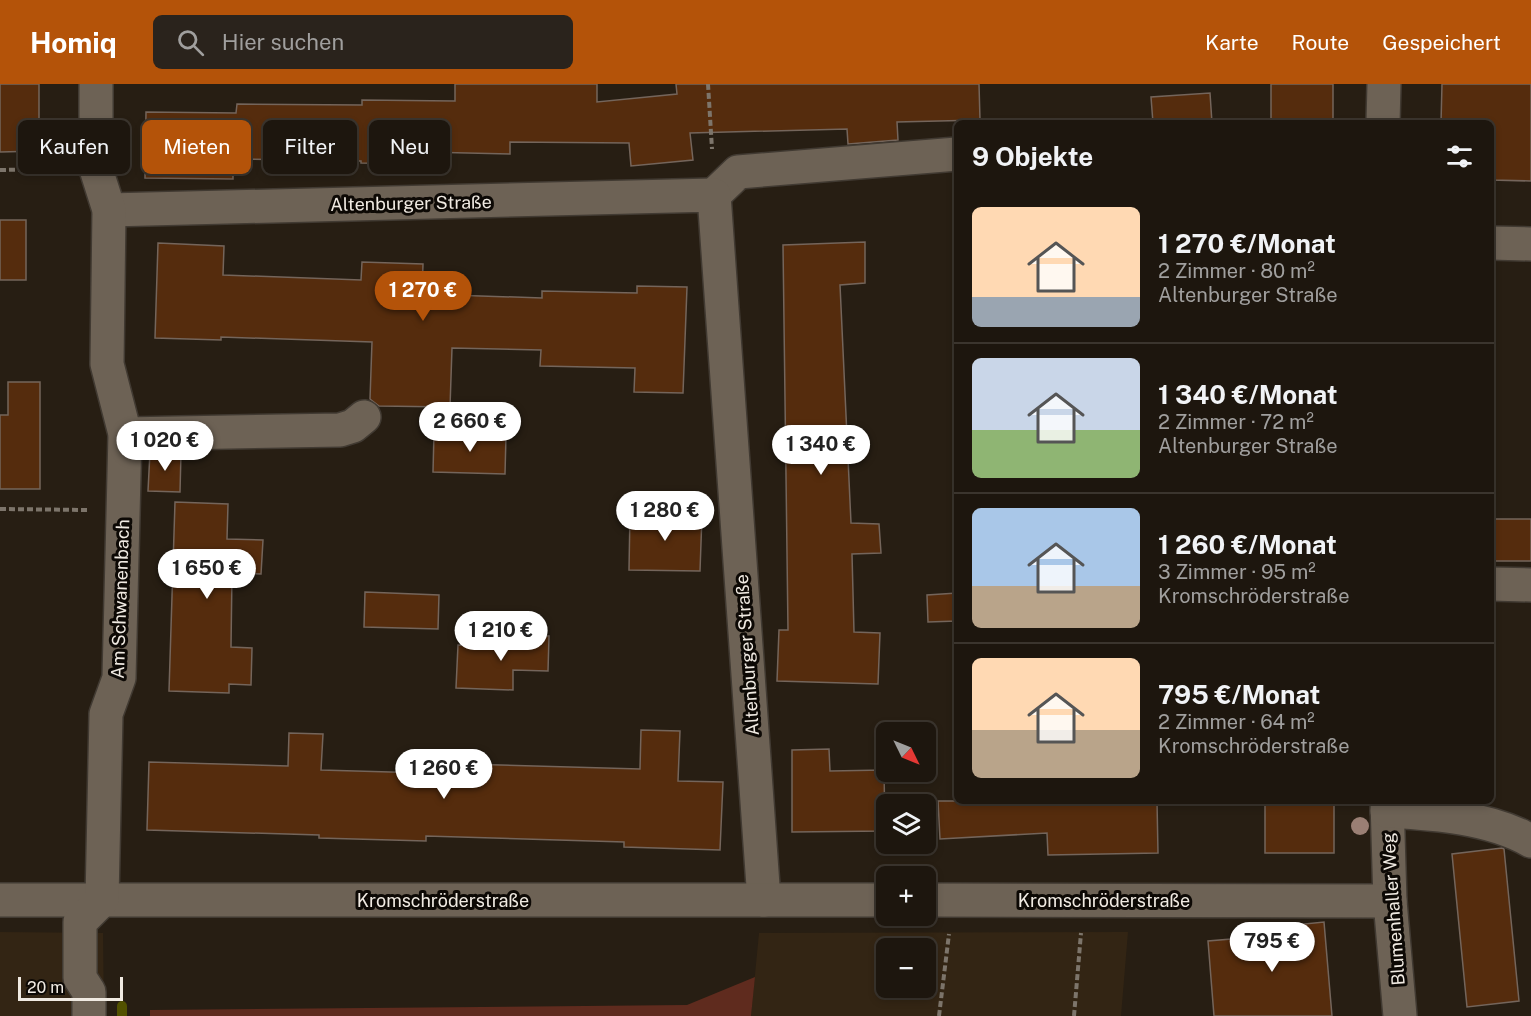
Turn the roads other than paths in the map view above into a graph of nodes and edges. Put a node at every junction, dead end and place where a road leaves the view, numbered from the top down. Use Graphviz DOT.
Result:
graph roads {
  1 [pos="96,84"];
  2 [pos="1384,84"];
  3 [pos="1383,120"];
  4 [pos="954,154"];
  5 [pos="714,195"];
  6 [pos="109,210"];
  7 [pos="1494,243"];
  8 [pos="1531,244"];
  9 [pos="363,417"];
  10 [pos="125,434"];
  11 [pos="1494,584"];
  12 [pos="1531,585"];
  13 [pos="1387,806"];
  14 [pos="1531,841"];
  15 [pos="0,900"];
  16 [pos="102,900"];
  17 [pos="764,900"];
  18 [pos="876,900"];
  19 [pos="938,900"];
  20 [pos="1390,901"];
  21 [pos="89,1016"];
  22 [pos="1400,1016"];
  1 -- 6 [label="street, Am Schwanenbach"];
  2 -- 3 [label="street"];
  4 -- 5 [label="street"];
  5 -- 6 [label="street, Altenburger Straße"];
  5 -- 17 [label="street, Altenburger Straße"];
  6 -- 10 [label="street, Am Schwanenbach"];
  7 -- 8 [label="street"];
  9 -- 10 [label="street"];
  10 -- 16 [label="street, Am Schwanenbach"];
  11 -- 12 [label="street"];
  13 -- 14 [label="street"];
  13 -- 20 [label="street, Blumenhaller Weg"];
  15 -- 16 [label="street, Kromschröderstraße"];
  16 -- 17 [label="street, Kromschröderstraße"];
  16 -- 21 [label="street"];
  17 -- 18 [label="street, Kromschröderstraße"];
  19 -- 20 [label="street, Kromschröderstraße"];
  20 -- 22 [label="street, Blumenhaller Weg"];
}
